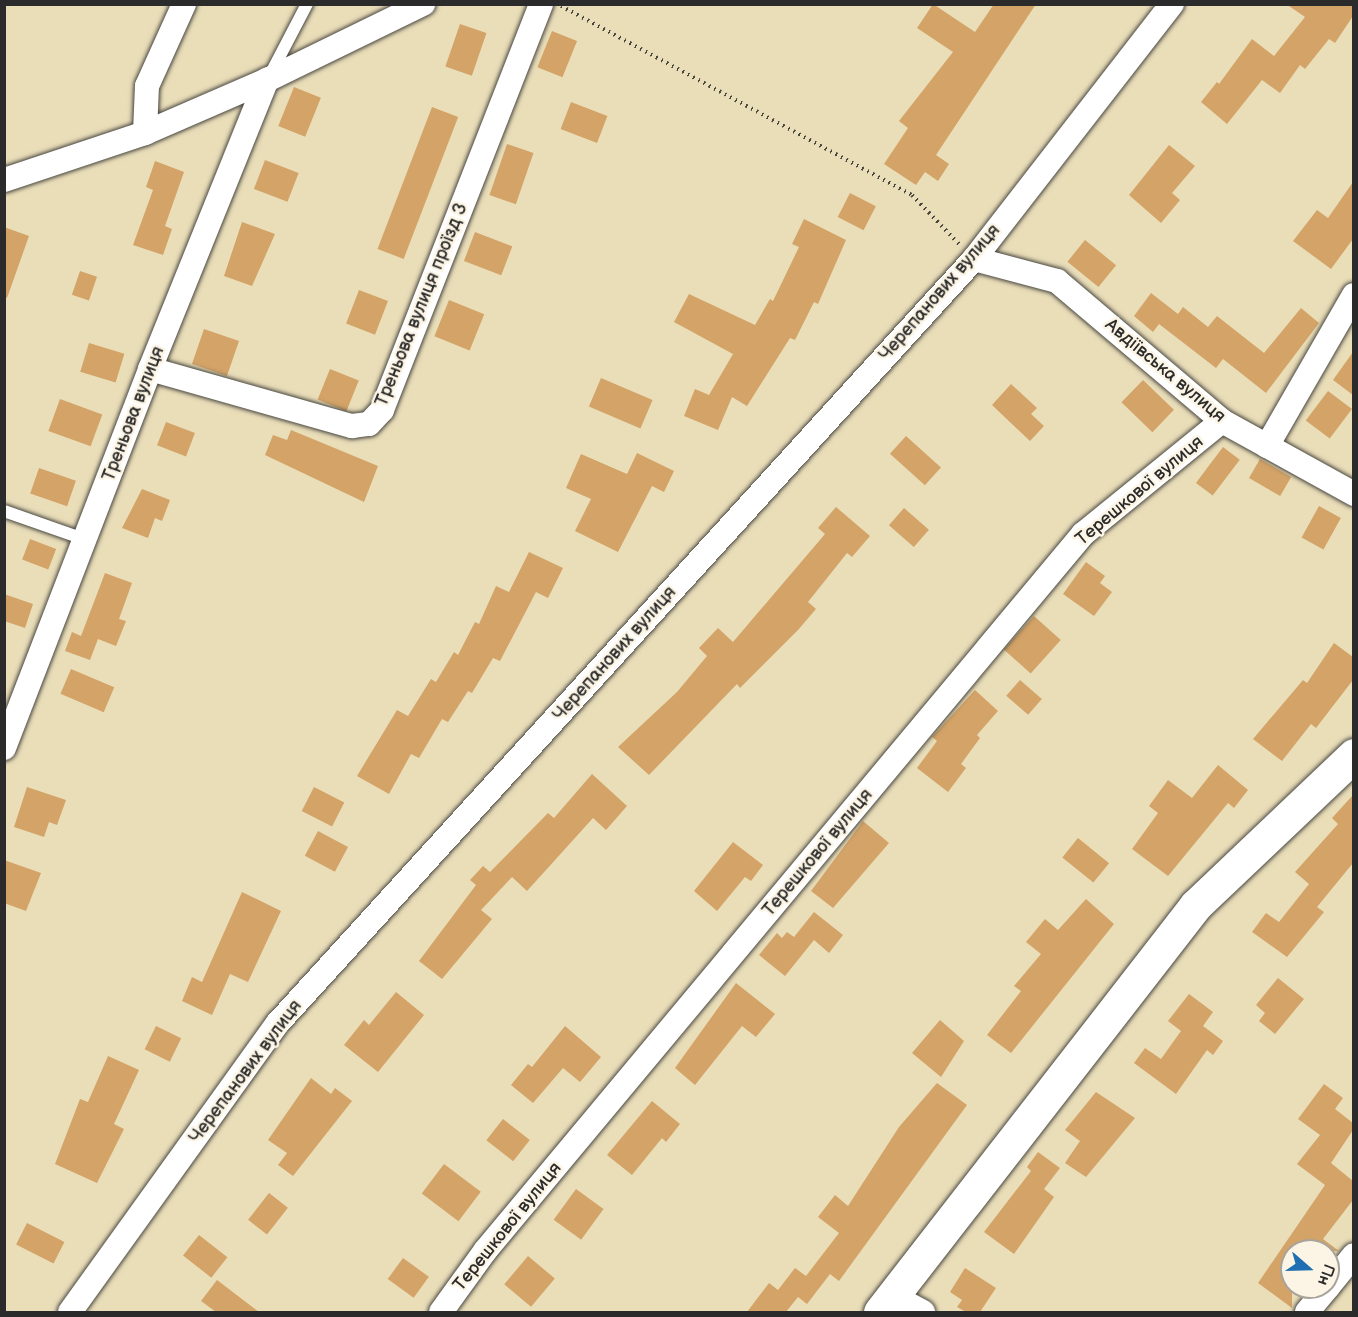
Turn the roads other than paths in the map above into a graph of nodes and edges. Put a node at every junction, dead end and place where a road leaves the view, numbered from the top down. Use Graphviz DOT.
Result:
graph roads {
  1 [pos="184,4"];
  2 [pos="307,4"];
  3 [pos="423,4"];
  4 [pos="540,4"];
  5 [pos="1172,4"];
  6 [pos="267,80"];
  7 [pos="145,133"];
  8 [pos="4,180"];
  9 [pos="974,259"];
  10 [pos="1353,296"];
  11 [pos="150,369"];
  12 [pos="1222,421"];
  13 [pos="1267,446"];
  14 [pos="1353,494"];
  15 [pos="4,511"];
  16 [pos="87,540"];
  17 [pos="4,748"];
  18 [pos="1353,755"];
  19 [pos="1353,1255"];
  20 [pos="1340,1272"];
  21 [pos="1318,1299"];
  22 [pos="887,1304"];
  23 [pos="70,1312"];
  24 [pos="441,1312"];
  25 [pos="922,1312"];
  26 [pos="1307,1312"];
  1 -- 7 [label="street"];
  2 -- 6 [label="lane"];
  3 -- 6 [label="street"];
  4 -- 11 [label="street, Треньова вулиця проїзд 3"];
  5 -- 9 [label="street, Черепанових вулиця"];
  6 -- 7 [label="street"];
  6 -- 11 [label="street, Треньова вулиця"];
  7 -- 8 [label="street"];
  9 -- 12 [label="street, Авдіївська вулиця"];
  9 -- 23 [label="street, Черепанових вулиця"];
  10 -- 13 [label="street"];
  11 -- 16 [label="street, Треньова вулиця"];
  12 -- 13 [label="street, Авдіївська вулиця"];
  12 -- 24 [label="street, Терешкової вулиця"];
  13 -- 14 [label="street, Авдіївська вулиця"];
  15 -- 16 [label="lane"];
  16 -- 17 [label="street, Треньова вулиця"];
  18 -- 22 [label="street"];
  19 -- 20 [label="street"];
  21 -- 26 [label="street"];
  22 -- 25 [label="street"];
}
